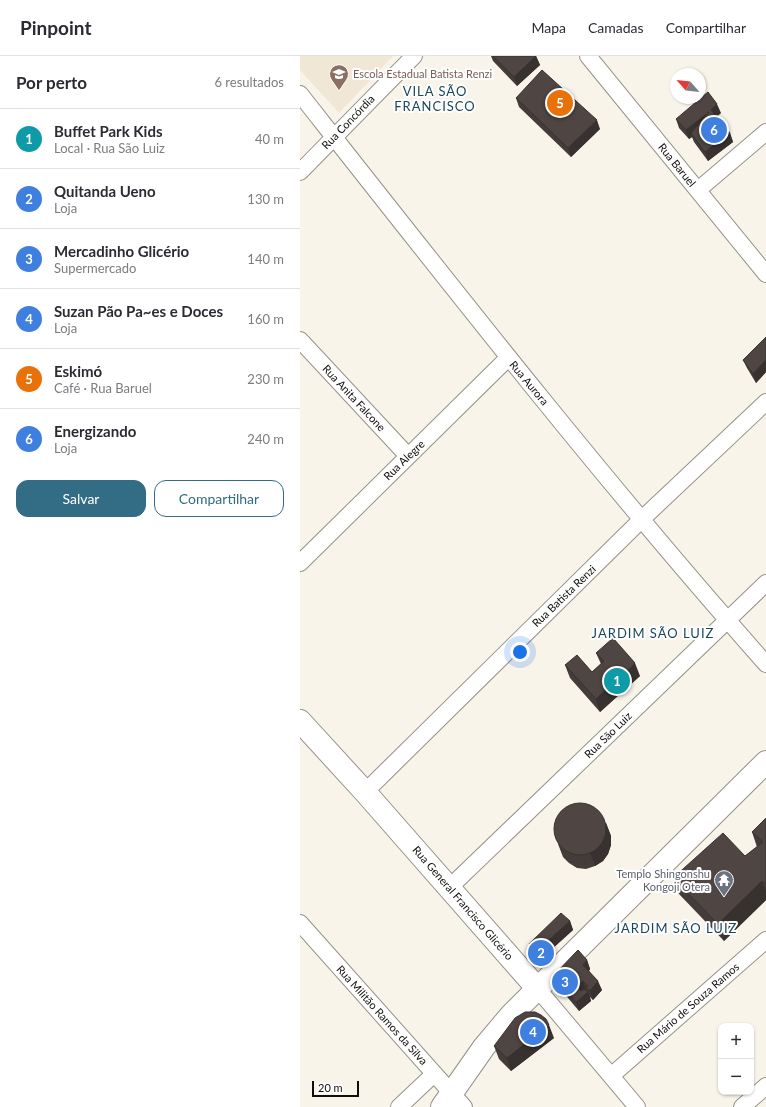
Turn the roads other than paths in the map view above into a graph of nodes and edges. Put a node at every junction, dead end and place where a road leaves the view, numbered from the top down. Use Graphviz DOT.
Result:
graph roads {
  1 [pos="414,56"];
  2 [pos="588,56"];
  3 [pos="300,94"];
  4 [pos="766,132"];
  5 [pos="334,137"];
  6 [pos="300,172"];
  7 [pos="698,190"];
  8 [pos="766,274"];
  9 [pos="300,340"];
  10 [pos="508,358"];
  11 [pos="766,402"];
  12 [pos="408,456"];
  13 [pos="642,519"];
  14 [pos="300,563"];
  15 [pos="766,582"];
  16 [pos="727,620"];
  17 [pos="766,664"];
  18 [pos="300,721"];
  19 [pos="766,762"];
  20 [pos="365,792"];
  21 [pos="449,888"];
  22 [pos="300,923"];
  23 [pos="766,940"];
  24 [pos="537,988"];
  25 [pos="434,1074"];
  26 [pos="611,1076"];
  27 [pos="766,1086"];
  28 [pos="452,1102"];
  29 [pos="399,1107"];
  30 [pos="637,1107"];
  31 [pos="742,1107"];
  1 -- 5 [label="street, Rua Concórdia"];
  2 -- 7 [label="street, Rua Baruel"];
  3 -- 5 [label="street, Rua Aurora"];
  4 -- 7 [label="street"];
  5 -- 6 [label="street, Rua Concórdia"];
  5 -- 10 [label="street, Rua Aurora"];
  7 -- 8 [label="street, Rua Baruel"];
  9 -- 12 [label="street, Rua Anita Falcone"];
  10 -- 12 [label="street, Rua Alegre"];
  10 -- 13 [label="street, Rua Aurora"];
  11 -- 13 [label="street, Rua Batista Renzi"];
  12 -- 14 [label="street, Rua Alegre"];
  13 -- 16 [label="street, Rua Aurora"];
  13 -- 20 [label="street, Rua Batista Renzi"];
  15 -- 16 [label="street, Rua São Luiz"];
  16 -- 17 [label="street, Rua Aurora"];
  16 -- 21 [label="street, Rua São Luiz"];
  18 -- 20 [label="main road, Rua General Francisco Glicério"];
  19 -- 24 [label="main road"];
  20 -- 21 [label="main road, Rua General Francisco Glicério"];
  21 -- 24 [label="main road, Rua General Francisco Glicério"];
  22 -- 25 [label="street, Rua Militão Ramos da Silva"];
  23 -- 26 [label="street, Rua Mário de Souza Ramos"];
  24 -- 26 [label="street, Rua General Francisco Glicério"];
  24 -- 28 [label="main road"];
  25 -- 28 [label="street, Rua Militão Ramos da Silva"];
  25 -- 29 [label="street"];
  26 -- 30 [label="street, Rua General Francisco Glicério"];
  27 -- 31 [label="street"];
}
